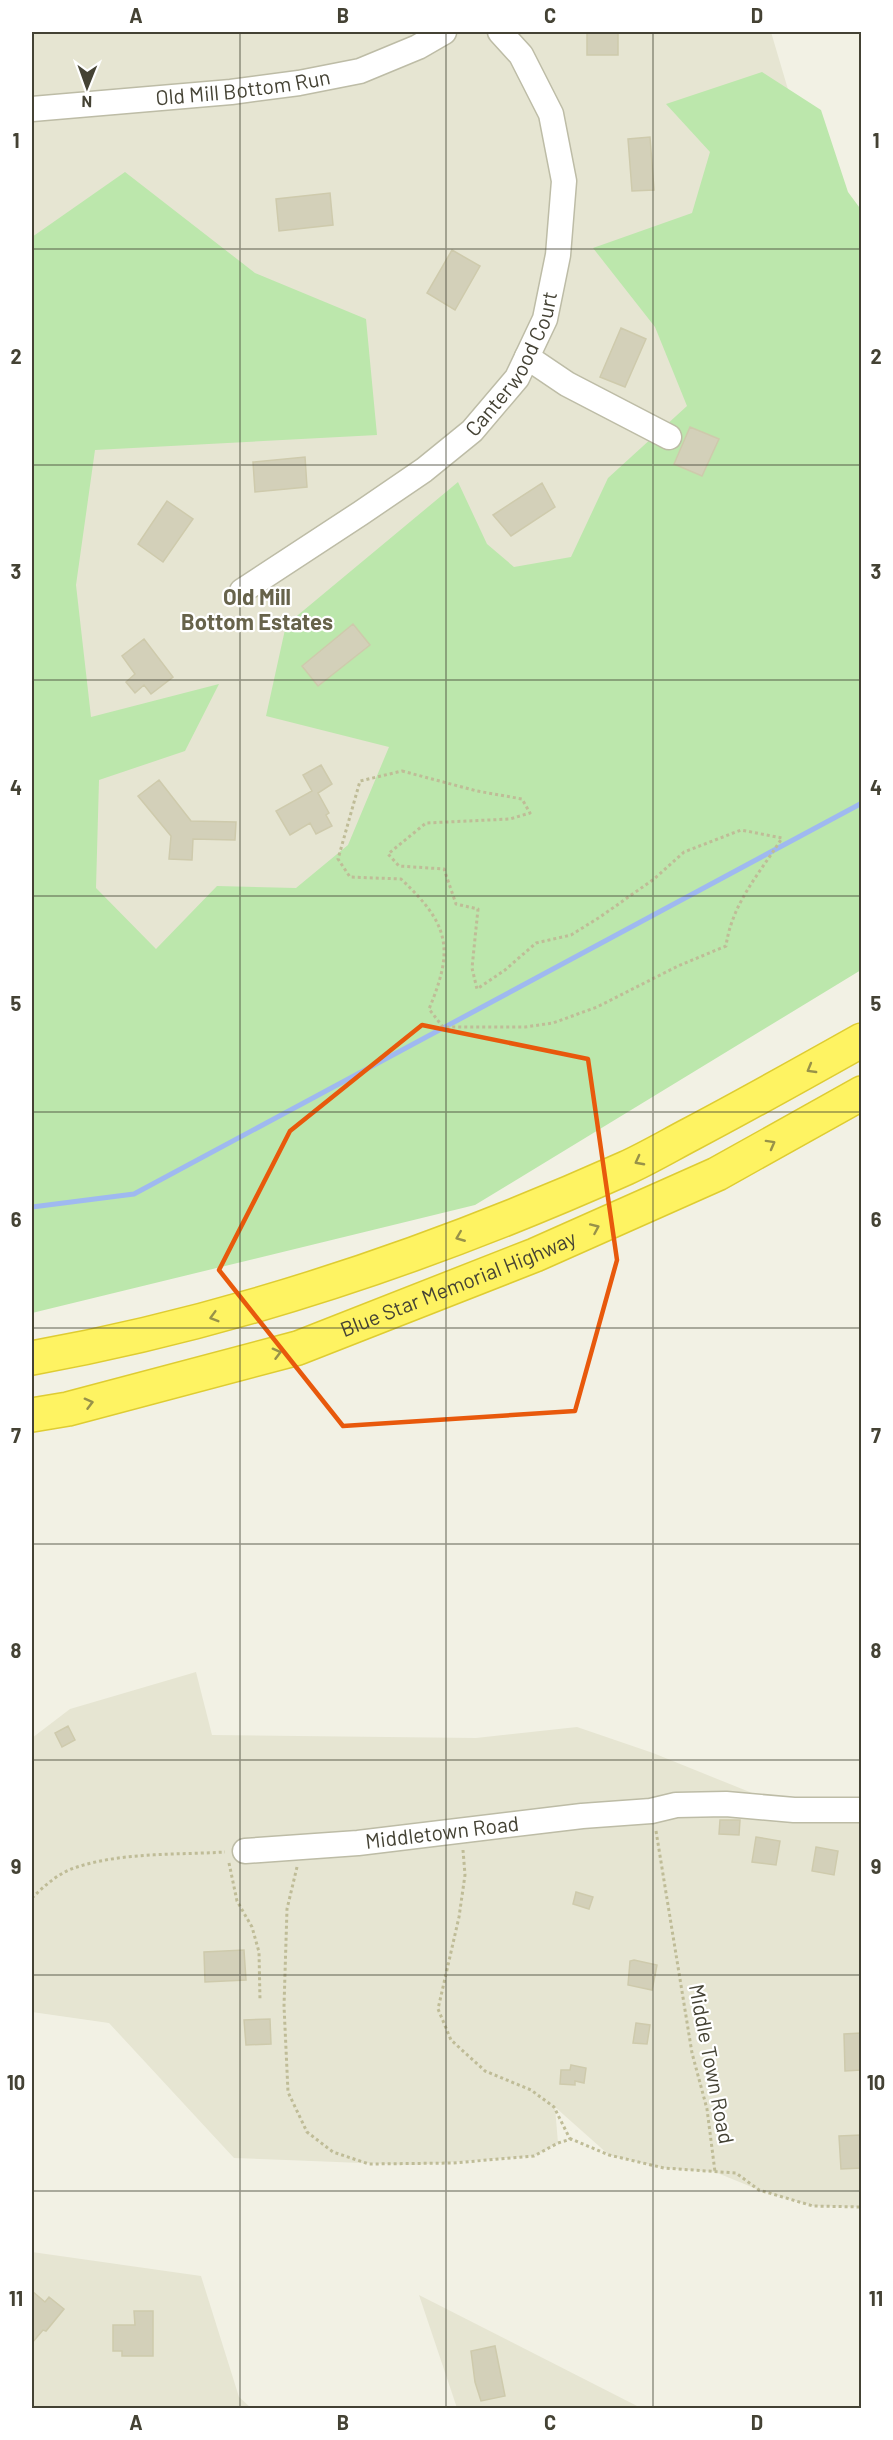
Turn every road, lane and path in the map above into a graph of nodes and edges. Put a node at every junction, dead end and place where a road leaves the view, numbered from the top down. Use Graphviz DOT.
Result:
graph roads {
  1 [pos="444,32"];
  2 [pos="500,32"];
  3 [pos="32,109"];
  4 [pos="527,357"];
  5 [pos="669,437"];
  6 [pos="242,591"];
  7 [pos="338,859"];
  8 [pos="861,1040"];
  9 [pos="861,1093"];
  10 [pos="32,1358"];
  11 [pos="32,1415"];
  12 [pos="861,1810"];
  13 [pos="651,1811"];
  14 [pos="462,1830"];
  15 [pos="319,1846"];
  16 [pos="237,1852"];
  17 [pos="32,1898"];
  18 [pos="260,2000"];
  19 [pos="571,2139"];
  20 [pos="715,2172"];
  21 [pos="861,2207"];
  1 -- 3 [label="street, Old Mill Bottom Run"];
  2 -- 4 [label="street, Canterwood Court"];
  4 -- 5 [label="street"];
  4 -- 6 [label="street, Canterwood Court"];
  7 -- 7 [label="path"];
  8 -- 10 [label="highway, Blue Star Memorial Highway, one-way"];
  11 -- 9 [label="highway, Blue Star Memorial Highway, one-way"];
  12 -- 13 [label="street, Middletown Road"];
  13 -- 14 [label="street, Middletown Road"];
  13 -- 20 [label="path, Middle Town Road"];
  14 -- 15 [label="street, Middletown Road"];
  14 -- 19 [label="path"];
  15 -- 16 [label="street, Middletown Road"];
  15 -- 19 [label="path"];
  16 -- 17 [label="path"];
  16 -- 18 [label="path"];
  19 -- 20 [label="path"];
  20 -- 21 [label="path, Middle Town Road"];
}
